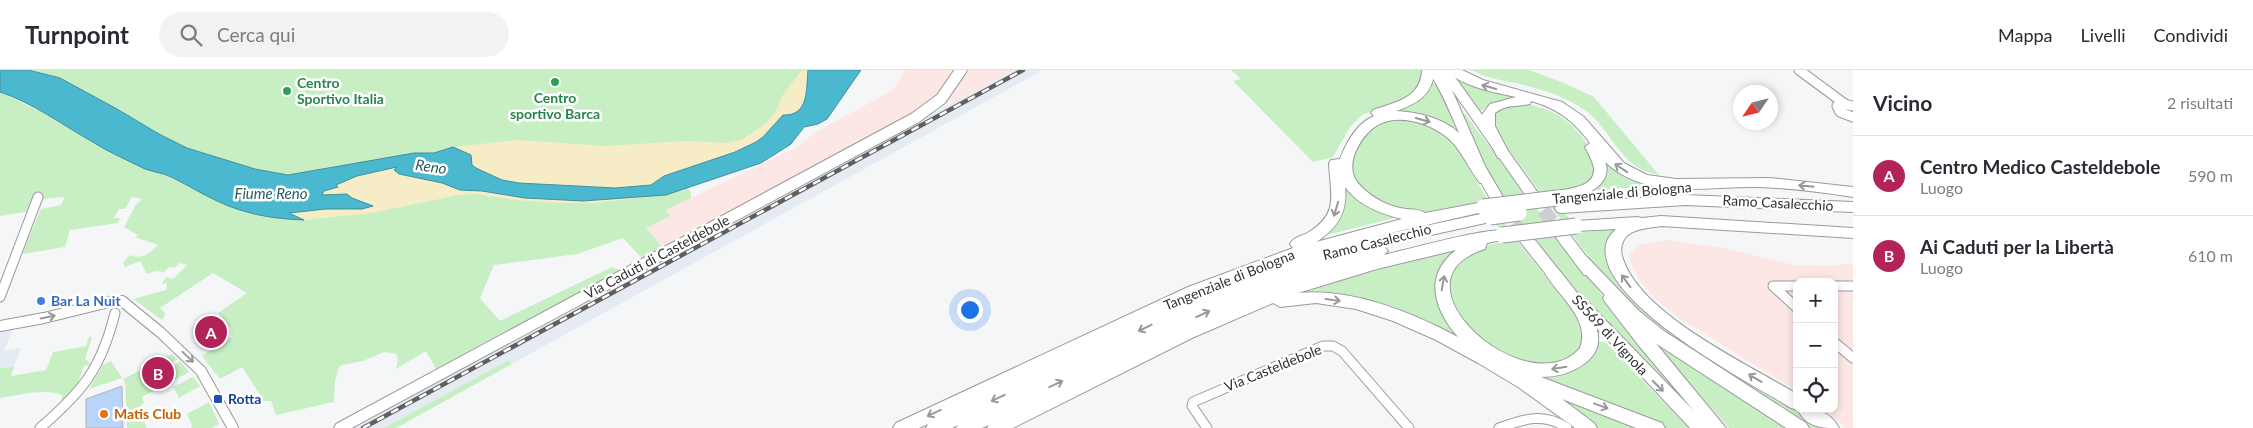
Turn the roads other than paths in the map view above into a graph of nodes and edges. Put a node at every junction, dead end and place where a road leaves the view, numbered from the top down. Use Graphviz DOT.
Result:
graph roads {
  1 [pos="961,70"];
  2 [pos="1428,70"];
  3 [pos="1434,70"];
  4 [pos="1444,70"];
  5 [pos="1453,70"];
  6 [pos="1793,70"];
  7 [pos="1799,70"];
  8 [pos="1845,105"];
  9 [pos="1853,117"];
  10 [pos="1503,155"];
  11 [pos="1485,180"];
  12 [pos="1725,182"];
  13 [pos="1853,192"];
  14 [pos="38,197"];
  15 [pos="1496,197"];
  16 [pos="1532,197"];
  17 [pos="1783,202"];
  18 [pos="1853,202"];
  19 [pos="1853,207"];
  20 [pos="1564,209"];
  21 [pos="1460,211"];
  22 [pos="1637,211"];
  23 [pos="1853,214"];
  24 [pos="1660,221"];
  25 [pos="1853,223"];
  26 [pos="1495,225"];
  27 [pos="1853,233"];
  28 [pos="1529,235"];
  29 [pos="1562,235"];
  30 [pos="1582,261"];
  31 [pos="1553,273"];
  32 [pos="1233,274"];
  33 [pos="1793,286"];
  34 [pos="1838,286"];
  35 [pos="1853,286"];
  36 [pos="0,296"];
  37 [pos="1793,304"];
  38 [pos="114,313"];
  39 [pos="0,326"];
  40 [pos="1180,338"];
  41 [pos="1838,345"];
  42 [pos="1475,355"];
  43 [pos="1853,358"];
  44 [pos="1793,400"];
  45 [pos="1811,413"];
  46 [pos="40,428"];
  47 [pos="233,428"];
  48 [pos="340,428"];
  49 [pos="902,428"];
  50 [pos="936,428"];
  51 [pos="965,428"];
  52 [pos="996,428"];
  53 [pos="1207,428"];
  54 [pos="1409,428"];
  55 [pos="1499,428"];
  56 [pos="1567,428"];
  57 [pos="1588,428"];
  58 [pos="1656,428"];
  59 [pos="1700,428"];
  60 [pos="1718,428"];
  61 [pos="1800,428"];
  62 [pos="1830,428"];
  1 -- 48 [label="main road, Via Caduti di Casteldebole"];
  2 -- 32 [label="highway, one-way"];
  3 -- 11 [label="highway"];
  4 -- 10 [label="highway"];
  12 -- 5 [label="highway, one-way"];
  6 -- 8 [label="street"];
  7 -- 8 [label="street"];
  8 -- 9 [label="street"];
  10 -- 16 [label="highway"];
  10 -- 20 [label="highway"];
  11 -- 15 [label="highway"];
  21 -- 11 [label="highway, one-way"];
  13 -- 12 [label="highway, one-way"];
  12 -- 20 [label="highway, Tangenziale di Bologna"];
  14 -- 36 [label="street"];
  16 -- 20 [label="highway, Tangenziale di Bologna, bridge"];
  16 -- 26 [label="highway, Tangenziale di Bologna, bridge"];
  17 -- 18 [label="highway"];
  17 -- 19 [label="highway, Ramo Casalecchio"];
  17 -- 20 [label="highway, Ramo Casalecchio"];
  20 -- 22 [label="highway, Ramo Casalecchio"];
  20 -- 24 [label="highway, Tangenziale di Bologna"];
  20 -- 26 [label="highway, Ramo Casalecchio"];
  20 -- 28 [label="highway, Tangenziale di Bologna, bridge"];
  21 -- 26 [label="highway, Tangenziale di Bologna"];
  21 -- 32 [label="highway, Tangenziale di Bologna"];
  22 -- 23 [label="highway, Ramo Casalecchio"];
  22 -- 25 [label="highway"];
  24 -- 27 [label="highway"];
  44 -- 24 [label="highway, one-way"];
  26 -- 28 [label="highway, bridge"];
  31 -- 26 [label="highway, one-way"];
  26 -- 40 [label="highway, Tangenziale di Bologna"];
  26 -- 50 [label="highway, Ramo Casalecchio, one-way"];
  51 -- 26 [label="highway, Ramo Casalecchio, one-way"];
  28 -- 31 [label="highway, SS569 di Vignola"];
  29 -- 30 [label="highway, SS569 di Vignola"];
  30 -- 60 [label="highway, SS569 di Vignola"];
  30 -- 61 [label="highway"];
  31 -- 59 [label="highway, SS569 di Vignola, one-way"];
  32 -- 49 [label="highway, Tangenziale di Bologna, one-way"];
  33 -- 37 [label="street"];
  34 -- 35 [label="street"];
  38 -- 46 [label="street"];
  39 -- 47 [label="street, one-way"];
  40 -- 42 [label="highway, one-way"];
  40 -- 52 [label="highway, Tangenziale di Bologna"];
  41 -- 43 [label="street"];
  42 -- 57 [label="highway"];
  42 -- 58 [label="highway, one-way"];
  45 -- 62 [label="highway"];
  53 -- 54 [label="street, Via Casteldebole"];
  55 -- 56 [label="street"];
}
